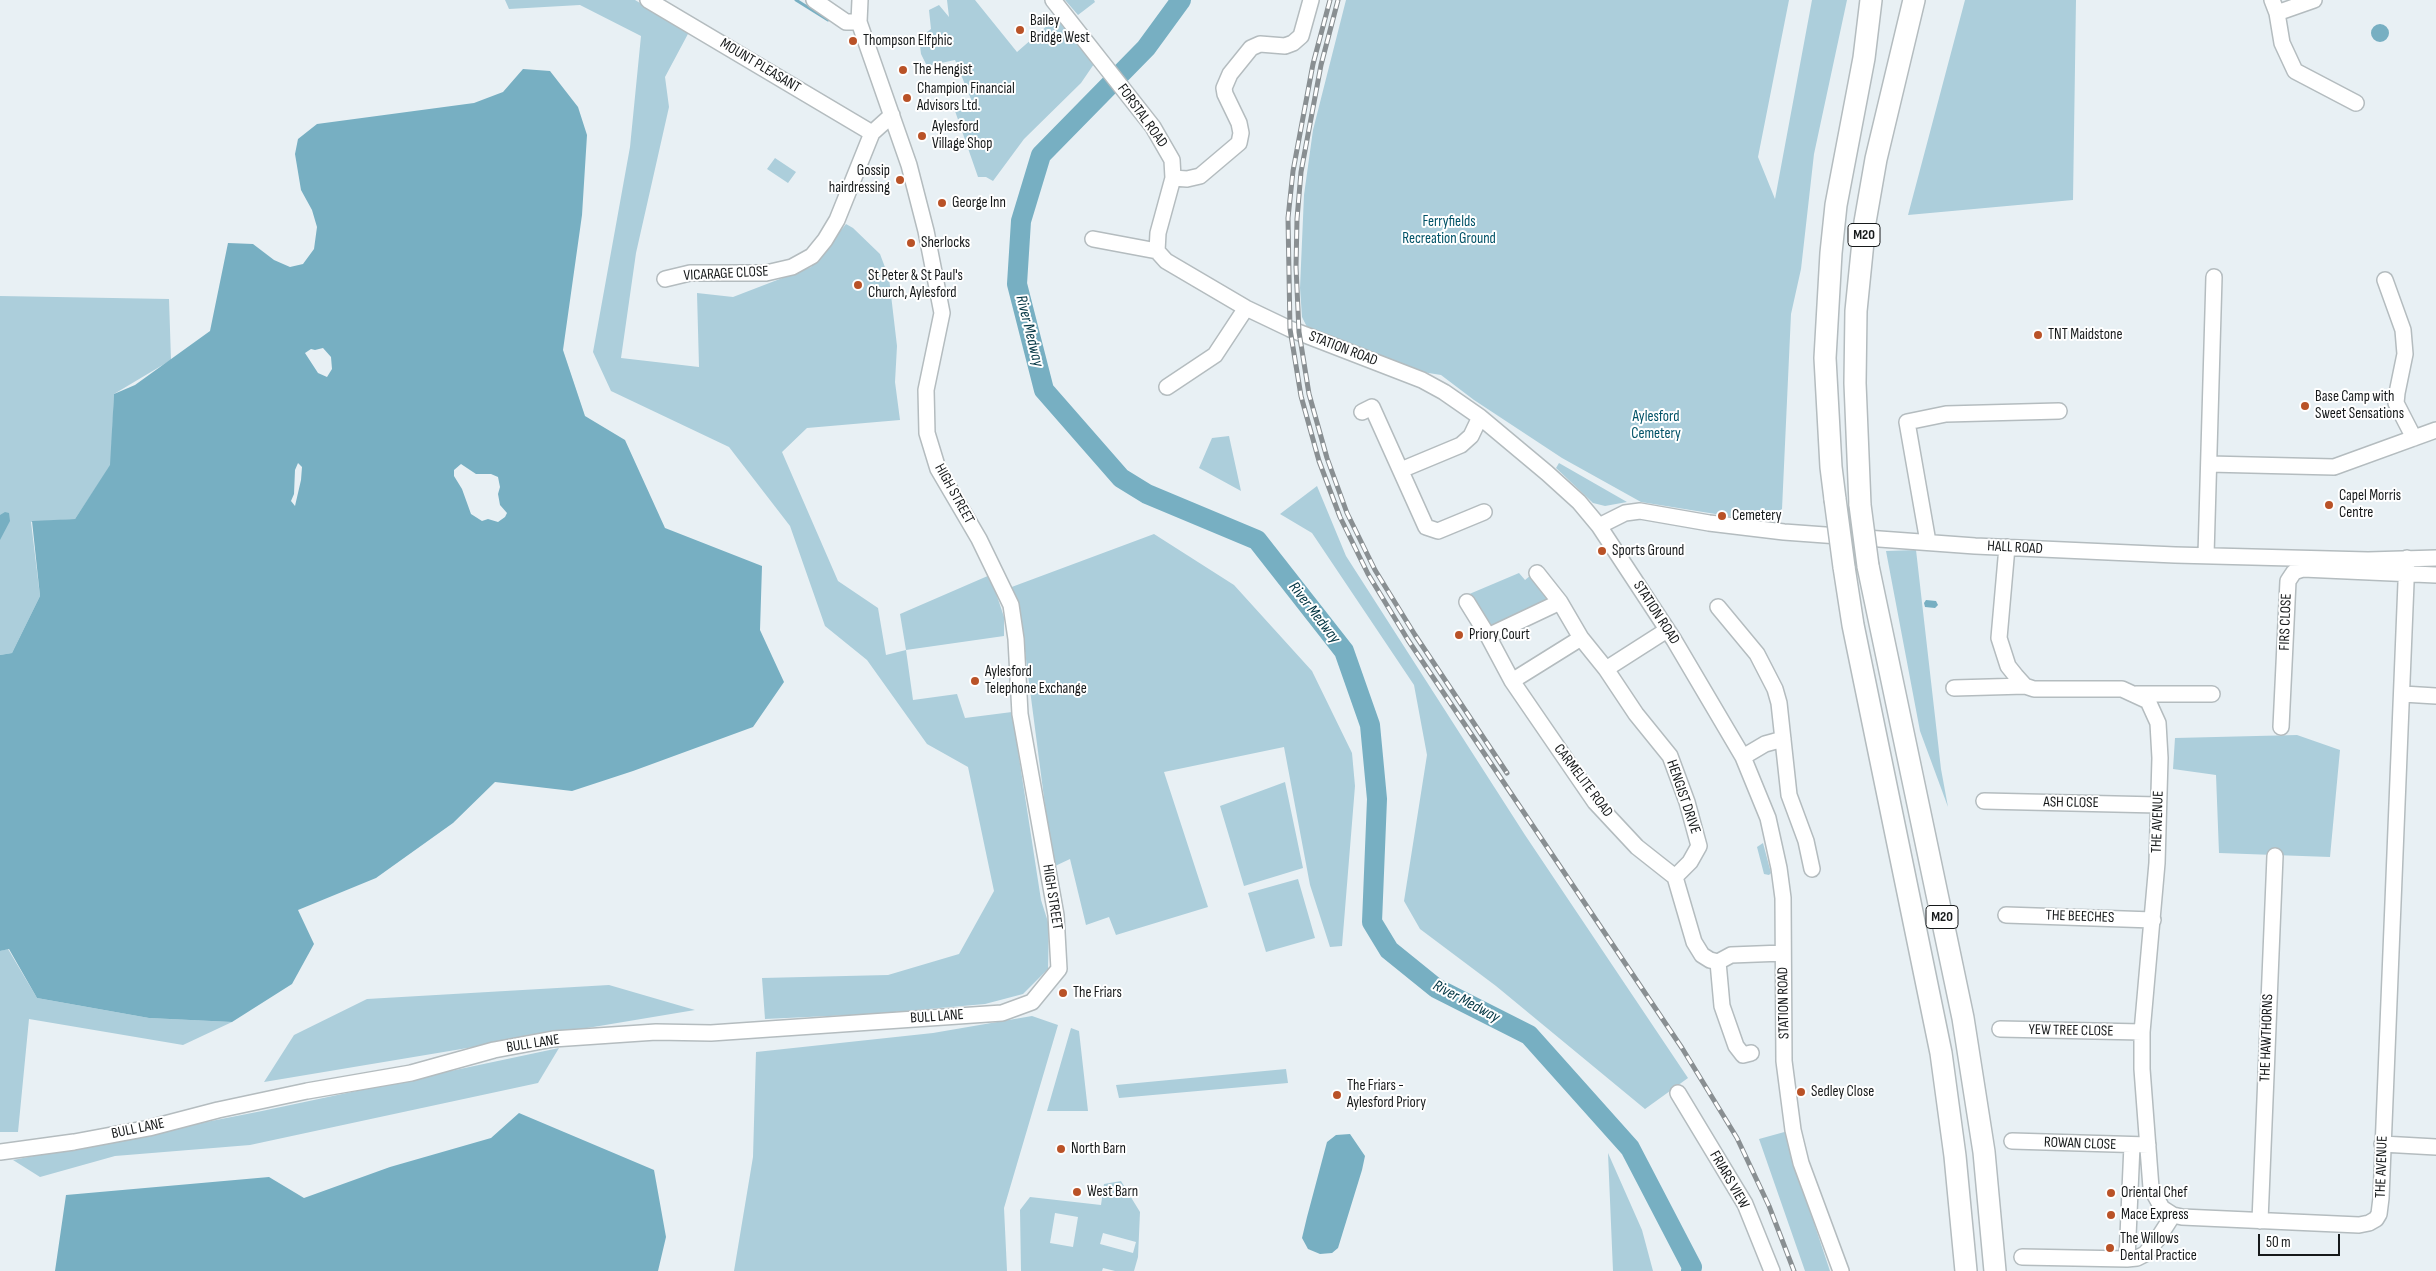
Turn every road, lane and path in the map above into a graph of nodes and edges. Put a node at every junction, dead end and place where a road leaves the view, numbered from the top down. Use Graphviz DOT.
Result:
graph roads {
  1 [pos="648,0"];
  2 [pos="814,0"];
  3 [pos="860,0"];
  4 [pos="1053,0"];
  5 [pos="1311,0"];
  6 [pos="1871,0"];
  7 [pos="1882,0"];
  8 [pos="1914,0"];
  9 [pos="1926,0"];
  10 [pos="2314,0"];
  11 [pos="2275,6"];
  12 [pos="859,22"];
  13 [pos="1864,58"];
  14 [pos="1892,90"];
  15 [pos="2356,104"];
  16 [pos="892,115"];
  17 [pos="872,133"];
  18 [pos="1173,178"];
  19 [pos="1093,239"];
  20 [pos="1157,251"];
  21 [pos="2214,277"];
  22 [pos="665,279"];
  23 [pos="2385,280"];
  24 [pos="1246,308"];
  25 [pos="1167,387"];
  26 [pos="2059,411"];
  27 [pos="1362,412"];
  28 [pos="1480,417"];
  29 [pos="2436,430"];
  30 [pos="2414,438"];
  31 [pos="2209,464"];
  32 [pos="1401,470"];
  33 [pos="1484,512"];
  34 [pos="1599,526"];
  35 [pos="1928,542"];
  36 [pos="2007,547"];
  37 [pos="2206,555"];
  38 [pos="2436,558"];
  39 [pos="2407,566"];
  40 [pos="1537,573"];
  41 [pos="2436,575"];
  42 [pos="1467,602"];
  43 [pos="1560,602"];
  44 [pos="1718,607"];
  45 [pos="1667,630"];
  46 [pos="1488,636"];
  47 [pos="1581,638"];
  48 [pos="1606,669"];
  49 [pos="1512,681"];
  50 [pos="2025,686"];
  51 [pos="1954,688"];
  52 [pos="2131,694"];
  53 [pos="2168,694"];
  54 [pos="2212,694"];
  55 [pos="2403,694"];
  56 [pos="2436,696"];
  57 [pos="2158,723"];
  58 [pos="2281,727"];
  59 [pos="1783,739"];
  60 [pos="1743,757"];
  61 [pos="1984,801"];
  62 [pos="2158,805"];
  63 [pos="2275,856"];
  64 [pos="1812,869"];
  65 [pos="1675,877"];
  66 [pos="2006,915"];
  67 [pos="2153,920"];
  68 [pos="1783,953"];
  69 [pos="1718,962"];
  70 [pos="1059,969"];
  71 [pos="2000,1029"];
  72 [pos="2142,1032"];
  73 [pos="1751,1053"];
  74 [pos="1678,1093"];
  75 [pos="2012,1141"];
  76 [pos="2382,1144"];
  77 [pos="2148,1145"];
  78 [pos="2132,1146"];
  79 [pos="2436,1147"];
  80 [pos="0,1152"];
  81 [pos="2173,1215"];
  82 [pos="2260,1220"];
  83 [pos="2022,1257"];
  84 [pos="2127,1259"];
  85 [pos="1772,1271"];
  86 [pos="1840,1271"];
  87 [pos="1966,1271"];
  88 [pos="1995,1271"];
  1 -- 17 [label="street, MOUNT PLEASANT"];
  2 -- 12 [label="street"];
  3 -- 12 [label="street"];
  4 -- 18 [label="street, FORSTAL ROAD"];
  5 -- 18 [label="street"];
  6 -- 13 [label="highway, M20"];
  7 -- 13 [label="highway, M20"];
  8 -- 14 [label="highway, M20"];
  9 -- 14 [label="highway, M20"];
  10 -- 11 [label="street"];
  11 -- 15 [label="street"];
  12 -- 16 [label="street, HIGH STREET"];
  13 -- 87 [label="highway, M20, bridge"];
  14 -- 88 [label="highway, M20, bridge"];
  16 -- 17 [label="street"];
  16 -- 70 [label="street, HIGH STREET"];
  17 -- 22 [label="street, VICARAGE CLOSE"];
  18 -- 20 [label="street, FORSTAL ROAD"];
  19 -- 20 [label="street, STATION ROAD"];
  20 -- 24 [label="street, STATION ROAD"];
  21 -- 31 [label="street"];
  23 -- 30 [label="street"];
  24 -- 25 [label="street"];
  24 -- 28 [label="street, STATION ROAD"];
  26 -- 35 [label="street"];
  27 -- 32 [label="street"];
  28 -- 32 [label="street"];
  28 -- 34 [label="street, STATION ROAD"];
  29 -- 30 [label="street"];
  30 -- 31 [label="street"];
  31 -- 37 [label="street"];
  32 -- 33 [label="street"];
  34 -- 35 [label="street, HALL ROAD"];
  34 -- 45 [label="street, STATION ROAD"];
  35 -- 36 [label="street, HALL ROAD"];
  36 -- 37 [label="street, HALL ROAD"];
  36 -- 50 [label="street"];
  37 -- 39 [label="street, HALL ROAD"];
  38 -- 39 [label="street, HALL ROAD"];
  39 -- 41 [label="street"];
  39 -- 55 [label="street, THE AVENUE"];
  39 -- 58 [label="street, FIRS CLOSE"];
  40 -- 43 [label="street, HENGIST DRIVE"];
  42 -- 46 [label="street, CARMELITE ROAD"];
  43 -- 46 [label="street"];
  43 -- 47 [label="street, HENGIST DRIVE"];
  44 -- 59 [label="street"];
  45 -- 48 [label="street"];
  45 -- 60 [label="street, STATION ROAD"];
  46 -- 49 [label="street, CARMELITE ROAD"];
  47 -- 48 [label="street, HENGIST DRIVE"];
  47 -- 49 [label="street"];
  48 -- 65 [label="street, HENGIST DRIVE"];
  49 -- 65 [label="street, CARMELITE ROAD"];
  50 -- 51 [label="street, THE AVENUE"];
  50 -- 52 [label="street, THE AVENUE"];
  52 -- 53 [label="street"];
  52 -- 57 [label="street, THE AVENUE"];
  53 -- 54 [label="street"];
  53 -- 57 [label="street"];
  55 -- 56 [label="street"];
  55 -- 76 [label="street, THE AVENUE"];
  57 -- 62 [label="street, THE AVENUE"];
  59 -- 60 [label="street"];
  59 -- 64 [label="street"];
  60 -- 68 [label="street, STATION ROAD"];
  61 -- 62 [label="street, ASH CLOSE"];
  62 -- 67 [label="street, THE AVENUE"];
  63 -- 82 [label="street, THE HAWTHORNS"];
  65 -- 69 [label="street"];
  66 -- 67 [label="street, THE BEECHES"];
  67 -- 72 [label="street, THE AVENUE"];
  68 -- 69 [label="street"];
  68 -- 86 [label="street, STATION ROAD"];
  69 -- 73 [label="street"];
  70 -- 80 [label="street, BULL LANE"];
  71 -- 72 [label="street, YEW TREE CLOSE"];
  72 -- 77 [label="street, THE AVENUE"];
  74 -- 85 [label="street, FRIARS VIEW"];
  75 -- 78 [label="street, ROWAN CLOSE"];
  76 -- 79 [label="street"];
  76 -- 82 [label="street, THE AVENUE"];
  77 -- 78 [label="street, ROWAN CLOSE"];
  77 -- 81 [label="street, THE AVENUE"];
  78 -- 84 [label="street"];
  81 -- 82 [label="street, THE AVENUE"];
  81 -- 84 [label="street"];
  83 -- 84 [label="street"];
}
